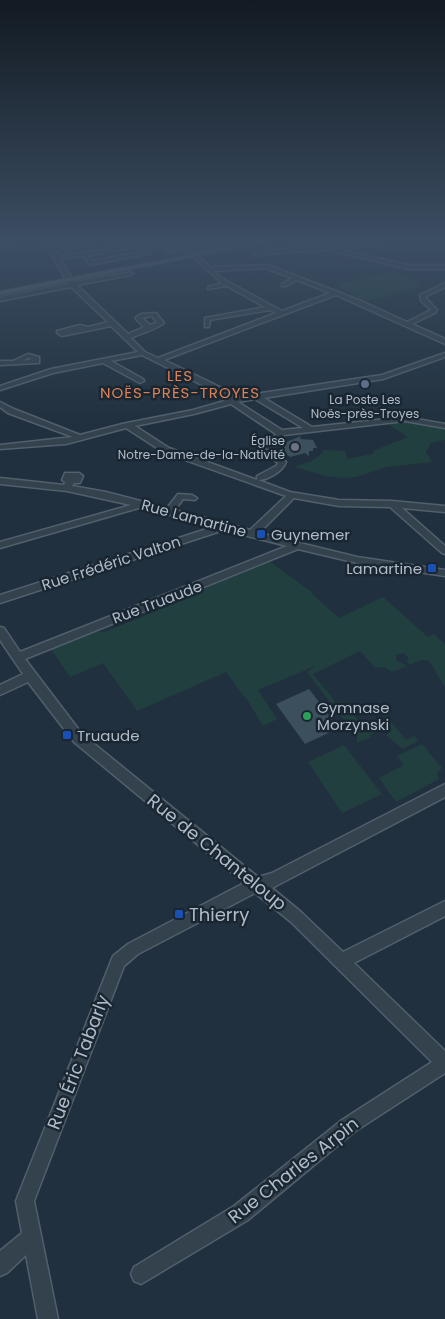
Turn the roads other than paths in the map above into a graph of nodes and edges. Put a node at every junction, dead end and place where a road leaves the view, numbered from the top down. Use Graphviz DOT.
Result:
graph roads {
  1 [pos="23,301"];
  2 [pos="89,301"];
  3 [pos="258,301"];
  4 [pos="317,301"];
  5 [pos="353,301"];
  6 [pos="424,301"];
  7 [pos="20,304"];
  8 [pos="272,308"];
  9 [pos="282,314"];
  10 [pos="112,324"];
  11 [pos="407,324"];
  12 [pos="206,326"];
  13 [pos="149,327"];
  14 [pos="88,329"];
  15 [pos="129,340"];
  16 [pos="445,341"];
  17 [pos="139,353"];
  18 [pos="445,355"];
  19 [pos="103,360"];
  20 [pos="158,360"];
  21 [pos="15,363"];
  22 [pos="0,364"];
  23 [pos="140,381"];
  24 [pos="0,388"];
  25 [pos="254,396"];
  26 [pos="233,401"];
  27 [pos="0,404"];
  28 [pos="128,425"];
  29 [pos="445,426"];
  30 [pos="301,427"];
  31 [pos="285,435"];
  32 [pos="78,438"];
  33 [pos="0,447"];
  34 [pos="260,478"];
  35 [pos="0,481"];
  36 [pos="292,495"];
  37 [pos="192,498"];
  38 [pos="142,504"];
  39 [pos="392,504"];
  40 [pos="445,509"];
  41 [pos="169,512"];
  42 [pos="222,526"];
  43 [pos="252,534"];
  44 [pos="0,544"];
  45 [pos="297,546"];
  46 [pos="445,551"];
  47 [pos="445,573"];
  48 [pos="0,599"];
  49 [pos="0,631"];
  50 [pos="17,658"];
  51 [pos="30,676"];
  52 [pos="0,690"];
  53 [pos="445,790"];
  54 [pos="257,884"];
  55 [pos="445,908"];
  56 [pos="341,962"];
  57 [pos="445,1063"];
  58 [pos="31,1238"];
  59 [pos="0,1266"];
  60 [pos="140,1274"];
  61 [pos="48,1319"];
  1 -- 7 [label="street"];
  2 -- 10 [label="street"];
  3 -- 8 [label="street"];
  4 -- 9 [label="street"];
  5 -- 11 [label="street"];
  6 -- 11 [label="street"];
  8 -- 9 [label="street"];
  8 -- 12 [label="street"];
  9 -- 20 [label="street"];
  10 -- 14 [label="street"];
  10 -- 15 [label="street"];
  11 -- 16 [label="street"];
  13 -- 15 [label="street"];
  15 -- 17 [label="street"];
  17 -- 19 [label="street"];
  17 -- 20 [label="street"];
  18 -- 25 [label="street"];
  19 -- 23 [label="street"];
  19 -- 24 [label="street"];
  20 -- 26 [label="street"];
  21 -- 22 [label="street"];
  25 -- 26 [label="street"];
  25 -- 30 [label="street"];
  26 -- 28 [label="street"];
  26 -- 31 [label="street"];
  27 -- 32 [label="street"];
  28 -- 32 [label="street"];
  28 -- 36 [label="street"];
  29 -- 30 [label="street"];
  30 -- 31 [label="street"];
  31 -- 34 [label="street"];
  32 -- 33 [label="street"];
  35 -- 38 [label="street, Rue Lamartine"];
  36 -- 39 [label="street"];
  36 -- 43 [label="street"];
  37 -- 41 [label="street"];
  38 -- 41 [label="street, Rue Lamartine"];
  38 -- 44 [label="street"];
  39 -- 40 [label="street"];
  39 -- 46 [label="street"];
  41 -- 42 [label="street, Rue Lamartine"];
  42 -- 43 [label="street, Rue Lamartine"];
  42 -- 48 [label="street, Rue Frédéric Valton"];
  43 -- 45 [label="street, Rue Lamartine"];
  45 -- 47 [label="street, Rue Lamartine"];
  45 -- 50 [label="street, Rue Truaude"];
  49 -- 50 [label="street, Rue de Chanteloup"];
  50 -- 51 [label="street, Rue de Chanteloup"];
  51 -- 52 [label="street"];
  51 -- 54 [label="street, Rue de Chanteloup"];
  53 -- 54 [label="street, Rue Éric Tabarly"];
  54 -- 56 [label="street, Rue de Chanteloup"];
  54 -- 58 [label="street, Rue Éric Tabarly"];
  55 -- 56 [label="street"];
  56 -- 57 [label="street, Rue de Chanteloup"];
  57 -- 60 [label="street, Rue Charles Arpin"];
  58 -- 59 [label="street"];
  58 -- 61 [label="street, Rue Éric Tabarly"];
}
